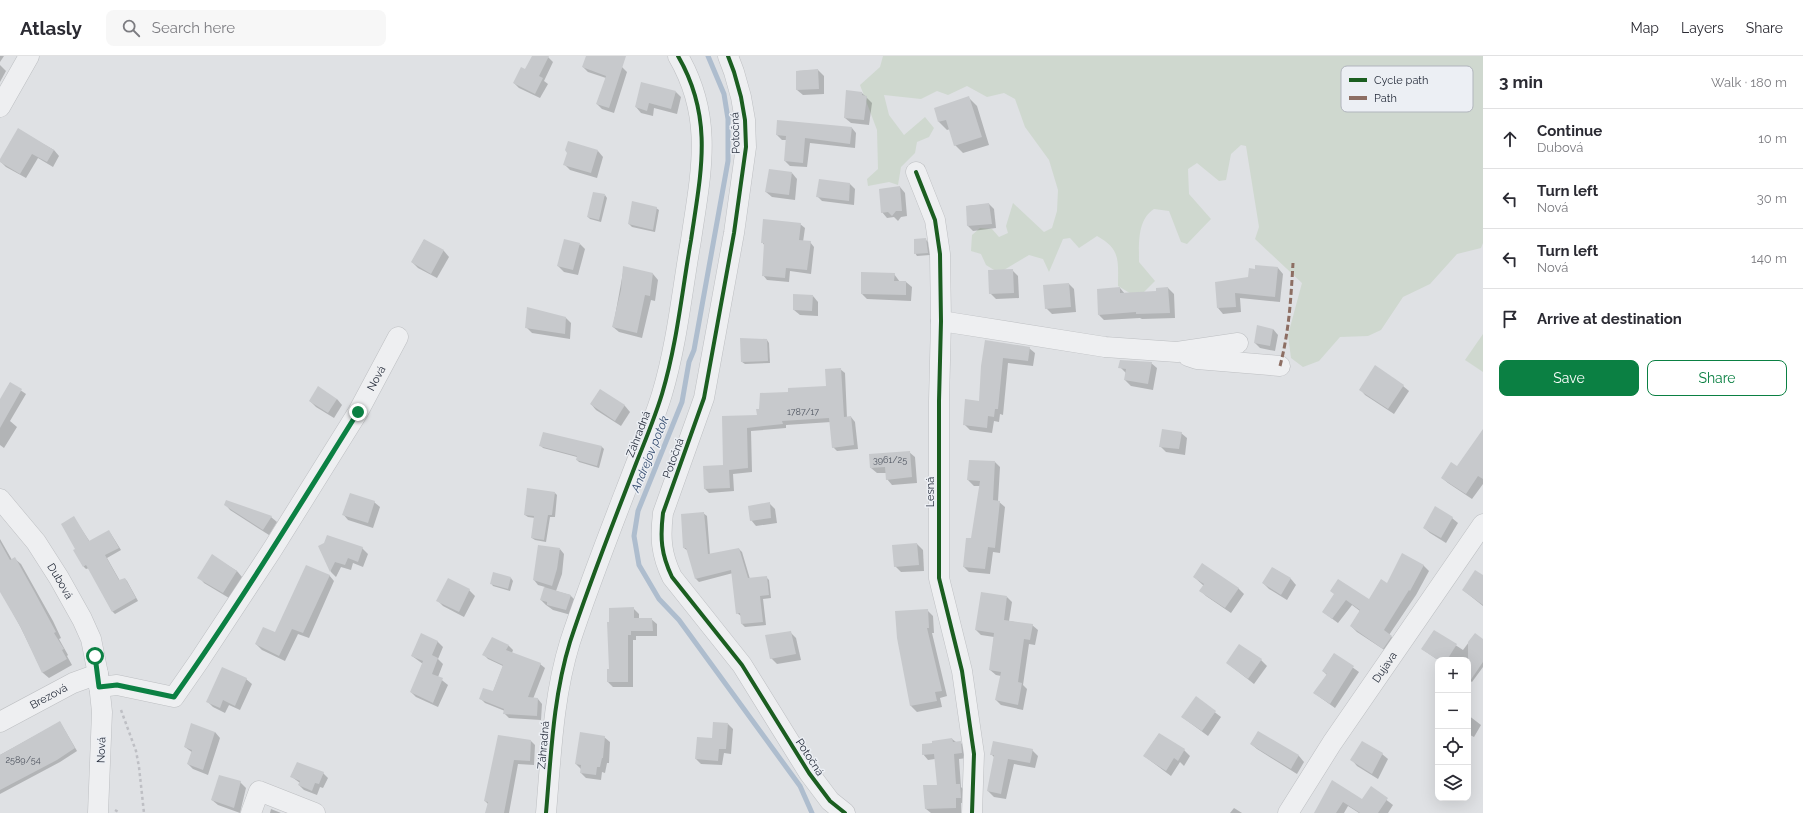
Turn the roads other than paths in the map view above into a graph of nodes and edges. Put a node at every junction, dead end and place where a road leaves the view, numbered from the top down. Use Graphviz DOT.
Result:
graph roads {
  1 [pos="29,56"];
  2 [pos="678,56"];
  3 [pos="728,56"];
  4 [pos="0,107"];
  5 [pos="916,172"];
  6 [pos="941,321"];
  7 [pos="398,337"];
  8 [pos="1238,343"];
  9 [pos="1177,352"];
  10 [pos="1280,366"];
  11 [pos="0,499"];
  12 [pos="1483,524"];
  13 [pos="102,682"];
  14 [pos="0,722"];
  15 [pos="98,813"];
  16 [pos="251,813"];
  17 [pos="315,813"];
  18 [pos="546,813"];
  19 [pos="845,813"];
  20 [pos="972,813"];
  21 [pos="1288,813"];
  1 -- 4 [label="street"];
  2 -- 18 [label="street, Záhradná"];
  3 -- 19 [label="street, Potočná"];
  5 -- 6 [label="street, Lesná"];
  6 -- 9 [label="street"];
  6 -- 20 [label="street, Lesná"];
  7 -- 13 [label="street, Nová"];
  8 -- 9 [label="street"];
  9 -- 10 [label="street"];
  11 -- 13 [label="street, Dubová"];
  12 -- 21 [label="street, Dujava"];
  13 -- 14 [label="street, Brezová"];
  13 -- 15 [label="street, Nová"];
  16 -- 17 [label="street"];
}
